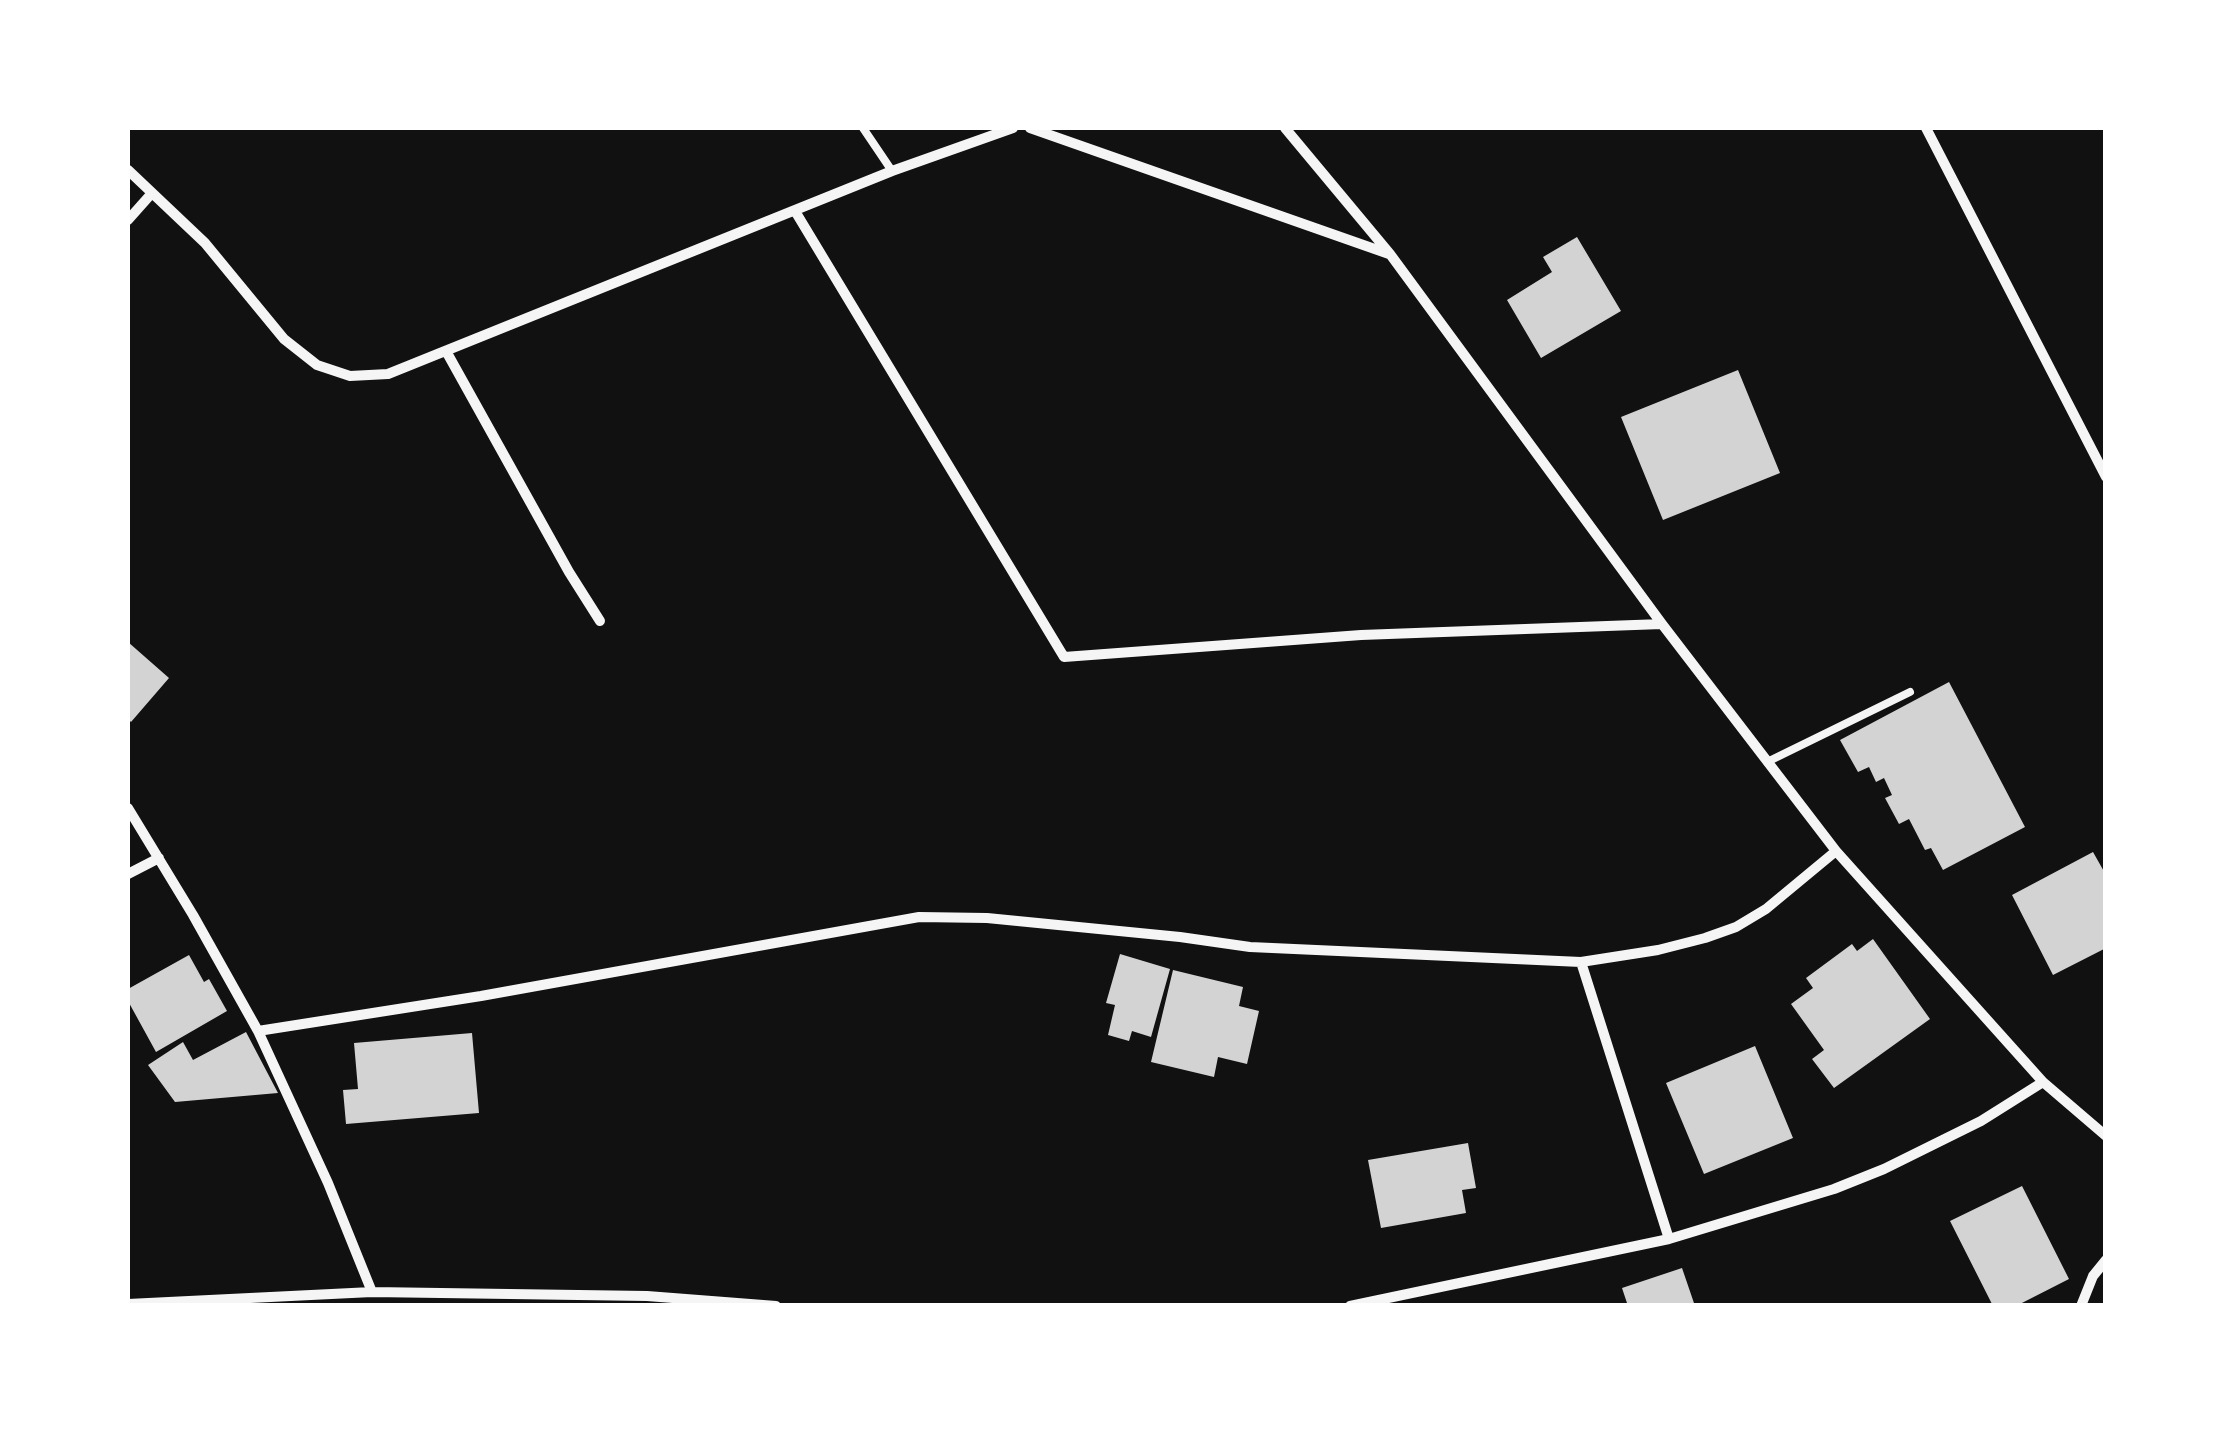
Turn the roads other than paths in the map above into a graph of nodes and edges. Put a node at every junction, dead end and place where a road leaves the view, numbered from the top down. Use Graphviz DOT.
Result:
graph roads {
  1 [pos="863,128"];
  2 [pos="1013,128"];
  3 [pos="1030,128"];
  4 [pos="1285,128"];
  5 [pos="1926,128"];
  6 [pos="128,170"];
  7 [pos="892,170"];
  8 [pos="152,193"];
  9 [pos="795,210"];
  10 [pos="128,220"];
  11 [pos="1390,254"];
  12 [pos="446,352"];
  13 [pos="2106,477"];
  14 [pos="600,621"];
  15 [pos="1662,624"];
  16 [pos="1910,692"];
  17 [pos="1766,762"];
  18 [pos="128,808"];
  19 [pos="1836,850"];
  20 [pos="159,858"];
  21 [pos="128,874"];
  22 [pos="1581,962"];
  23 [pos="258,1031"];
  24 [pos="2042,1082"];
  25 [pos="2106,1136"];
  26 [pos="1670,1239"];
  27 [pos="2106,1260"];
  28 [pos="372,1292"];
  29 [pos="128,1304"];
  30 [pos="776,1306"];
  31 [pos="1350,1306"];
  32 [pos="2080,1306"];
  1 -- 7 [label="lane"];
  2 -- 7 [label="street"];
  3 -- 11 [label="street"];
  4 -- 11 [label="street"];
  5 -- 13 [label="street"];
  6 -- 8 [label="street"];
  7 -- 9 [label="street"];
  8 -- 10 [label="street"];
  8 -- 12 [label="street"];
  9 -- 12 [label="street"];
  9 -- 15 [label="street"];
  11 -- 15 [label="street"];
  12 -- 14 [label="street"];
  15 -- 17 [label="street"];
  16 -- 17 [label="lane"];
  17 -- 19 [label="street"];
  18 -- 20 [label="street"];
  19 -- 22 [label="street"];
  19 -- 24 [label="street"];
  20 -- 21 [label="street"];
  20 -- 23 [label="street"];
  22 -- 23 [label="street"];
  22 -- 26 [label="street"];
  23 -- 28 [label="street"];
  24 -- 25 [label="street"];
  24 -- 26 [label="street"];
  26 -- 31 [label="street"];
  27 -- 32 [label="street"];
  28 -- 29 [label="street"];
  28 -- 30 [label="street"];
}
